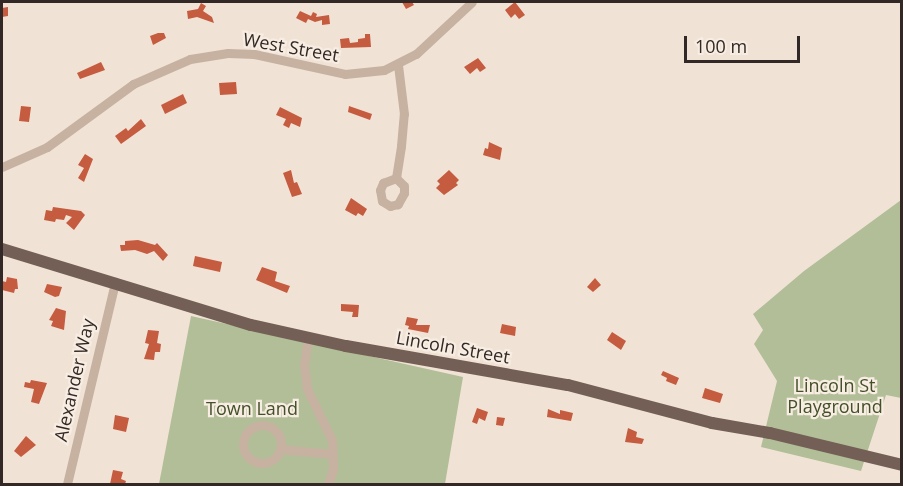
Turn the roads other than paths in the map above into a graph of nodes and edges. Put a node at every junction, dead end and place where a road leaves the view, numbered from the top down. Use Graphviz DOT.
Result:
graph roads {
  1 [pos="472,2"];
  2 [pos="398,65"];
  3 [pos="2,167"];
  4 [pos="396,178"];
  5 [pos="2,249"];
  6 [pos="115,282"];
  7 [pos="308,339"];
  8 [pos="280,449"];
  9 [pos="333,454"];
  10 [pos="902,465"];
  11 [pos="67,484"];
  12 [pos="328,484"];
  1 -- 2 [label="street, West Street"];
  2 -- 3 [label="street, West Street"];
  2 -- 4 [label="street"];
  5 -- 6 [label="main road, Lincoln Street"];
  6 -- 7 [label="main road, Lincoln Street"];
  6 -- 11 [label="street, Alexander Way"];
  7 -- 9 [label="street"];
  7 -- 10 [label="main road, Lincoln Street"];
  8 -- 8 [label="street"];
  8 -- 9 [label="street"];
  9 -- 12 [label="street"];
}
